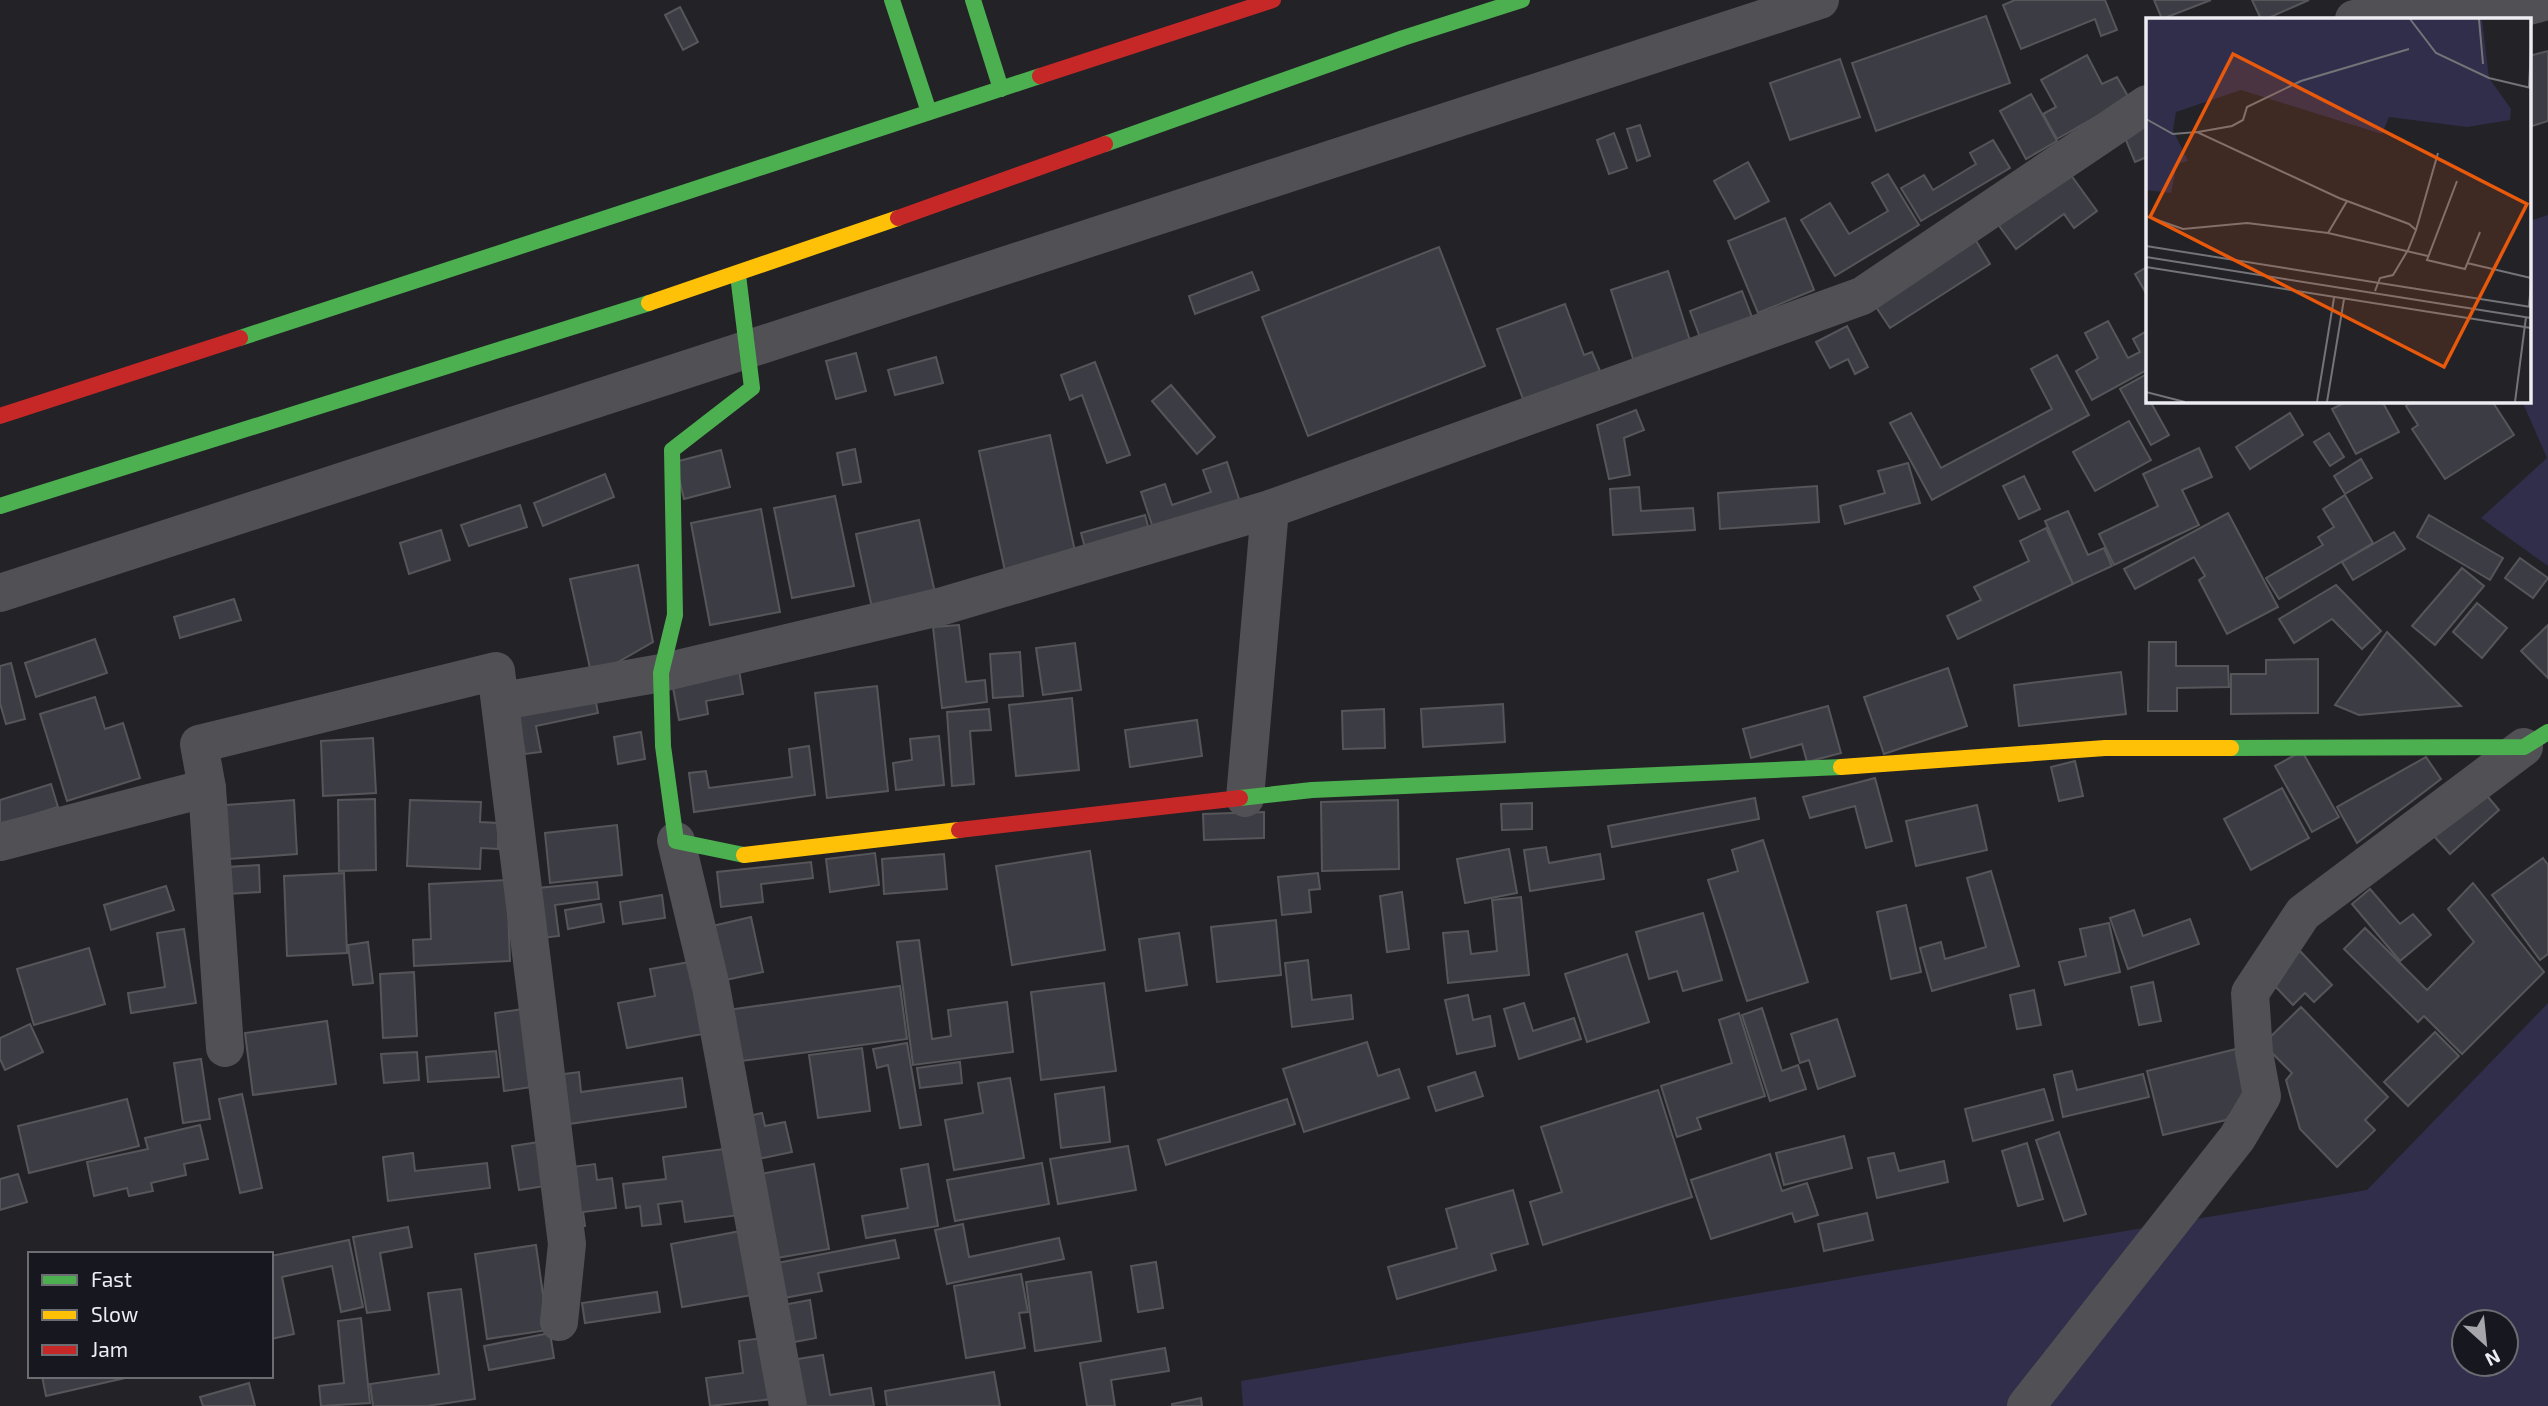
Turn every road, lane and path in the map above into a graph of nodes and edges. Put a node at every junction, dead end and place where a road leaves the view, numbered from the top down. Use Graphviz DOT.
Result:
graph roads {
  1 [pos="892,0"];
  2 [pos="973,0"];
  3 [pos="1273,0"];
  4 [pos="1522,0"];
  5 [pos="1820,0"];
  6 [pos="2548,1"];
  7 [pos="2360,18"];
  8 [pos="1001,89"];
  9 [pos="2146,105"];
  10 [pos="929,113"];
  11 [pos="738,275"];
  12 [pos="748,351"];
  13 [pos="0,416"];
  14 [pos="0,506"];
  15 [pos="1270,509"];
  16 [pos="0,593"];
  17 [pos="661,673"];
  18 [pos="502,701"];
  19 [pos="2536,740"];
  20 [pos="207,788"];
  21 [pos="1245,798"];
  22 [pos="676,841"];
  23 [pos="0,842"];
  24 [pos="225,1048"];
  25 [pos="559,1322"];
  26 [pos="788,1406"];
  27 [pos="2026,1406"];
  1 -- 10 [label="main road"];
  2 -- 8 [label="main road"];
  3 -- 8 [label="main road"];
  4 -- 11 [label="main road"];
  5 -- 12 [label="street"];
  6 -- 7 [label="street"];
  8 -- 10 [label="main road"];
  9 -- 15 [label="street"];
  10 -- 13 [label="main road"];
  11 -- 12 [label="main road"];
  11 -- 14 [label="main road"];
  12 -- 16 [label="street"];
  12 -- 17 [label="main road"];
  15 -- 17 [label="street"];
  15 -- 21 [label="street"];
  17 -- 18 [label="street"];
  17 -- 22 [label="main road"];
  18 -- 20 [label="street"];
  18 -- 25 [label="street"];
  19 -- 21 [label="main road"];
  19 -- 27 [label="street"];
  20 -- 23 [label="street"];
  20 -- 24 [label="street"];
  21 -- 22 [label="main road"];
  22 -- 26 [label="street"];
}
